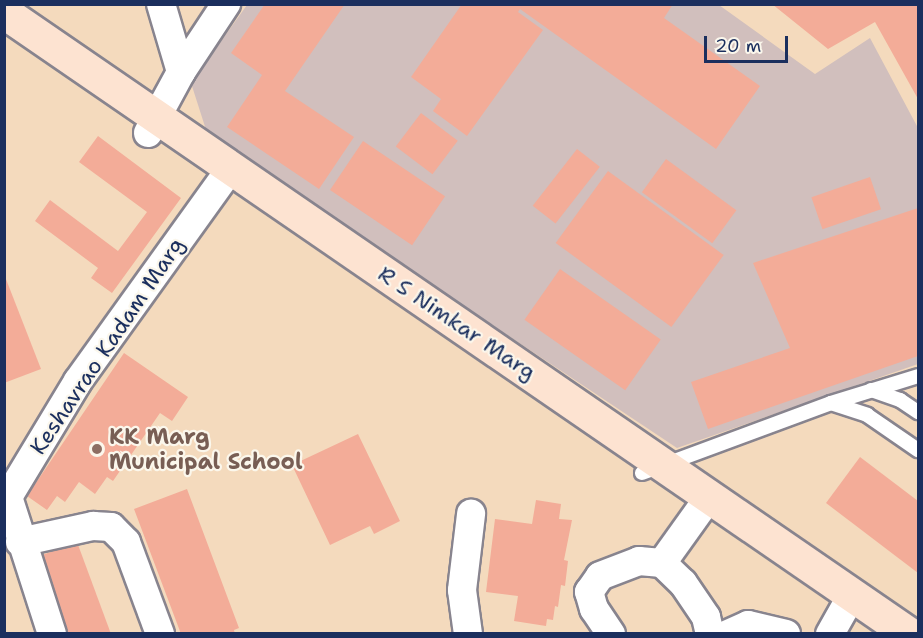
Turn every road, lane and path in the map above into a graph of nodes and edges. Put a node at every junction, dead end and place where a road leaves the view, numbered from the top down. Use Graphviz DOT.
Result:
graph roads {
  1 [pos="161,4"];
  2 [pos="226,4"];
  3 [pos="4,12"];
  4 [pos="4,35"];
  5 [pos="181,72"];
  6 [pos="152,124"];
  7 [pos="226,176"];
  8 [pos="918,376"];
  9 [pos="871,390"];
  10 [pos="831,403"];
  11 [pos="918,412"];
  12 [pos="918,450"];
  13 [pos="653,469"];
  14 [pos="6,493"];
  15 [pos="704,504"];
  16 [pos="471,514"];
  17 [pos="20,542"];
  18 [pos="662,563"];
  19 [pos="842,614"];
  20 [pos="52,633"];
  21 [pos="160,633"];
  22 [pos="468,633"];
  23 [pos="611,633"];
  24 [pos="710,633"];
  25 [pos="728,633"];
  26 [pos="786,633"];
  27 [pos="869,633"];
  28 [pos="909,633"];
  1 -- 5 [label="street"];
  2 -- 5 [label="street"];
  3 -- 6 [label="main road, R S Nimkar Marg"];
  4 -- 6 [label="main road, R S Nimkar Marg"];
  5 -- 6 [label="street"];
  6 -- 7 [label="main road, R S Nimkar Marg"];
  7 -- 13 [label="main road, R S Nimkar Marg"];
  7 -- 14 [label="street, Keshavrao Kadam Marg"];
  8 -- 9 [label="lane"];
  9 -- 10 [label="lane"];
  9 -- 11 [label="lane"];
  10 -- 12 [label="lane"];
  10 -- 13 [label="lane"];
  13 -- 15 [label="main road, R S Nimkar Marg"];
  14 -- 17 [label="street, Keshavrao Kadam Marg"];
  15 -- 18 [label="street"];
  15 -- 19 [label="main road, R S Nimkar Marg"];
  16 -- 22 [label="street"];
  17 -- 20 [label="street, Keshavrao Kadam Marg"];
  17 -- 21 [label="street"];
  18 -- 23 [label="street"];
  18 -- 24 [label="street"];
  19 -- 27 [label="main road, R S Nimkar Marg"];
  19 -- 28 [label="main road, R S Nimkar Marg"];
  25 -- 26 [label="street"];
}
